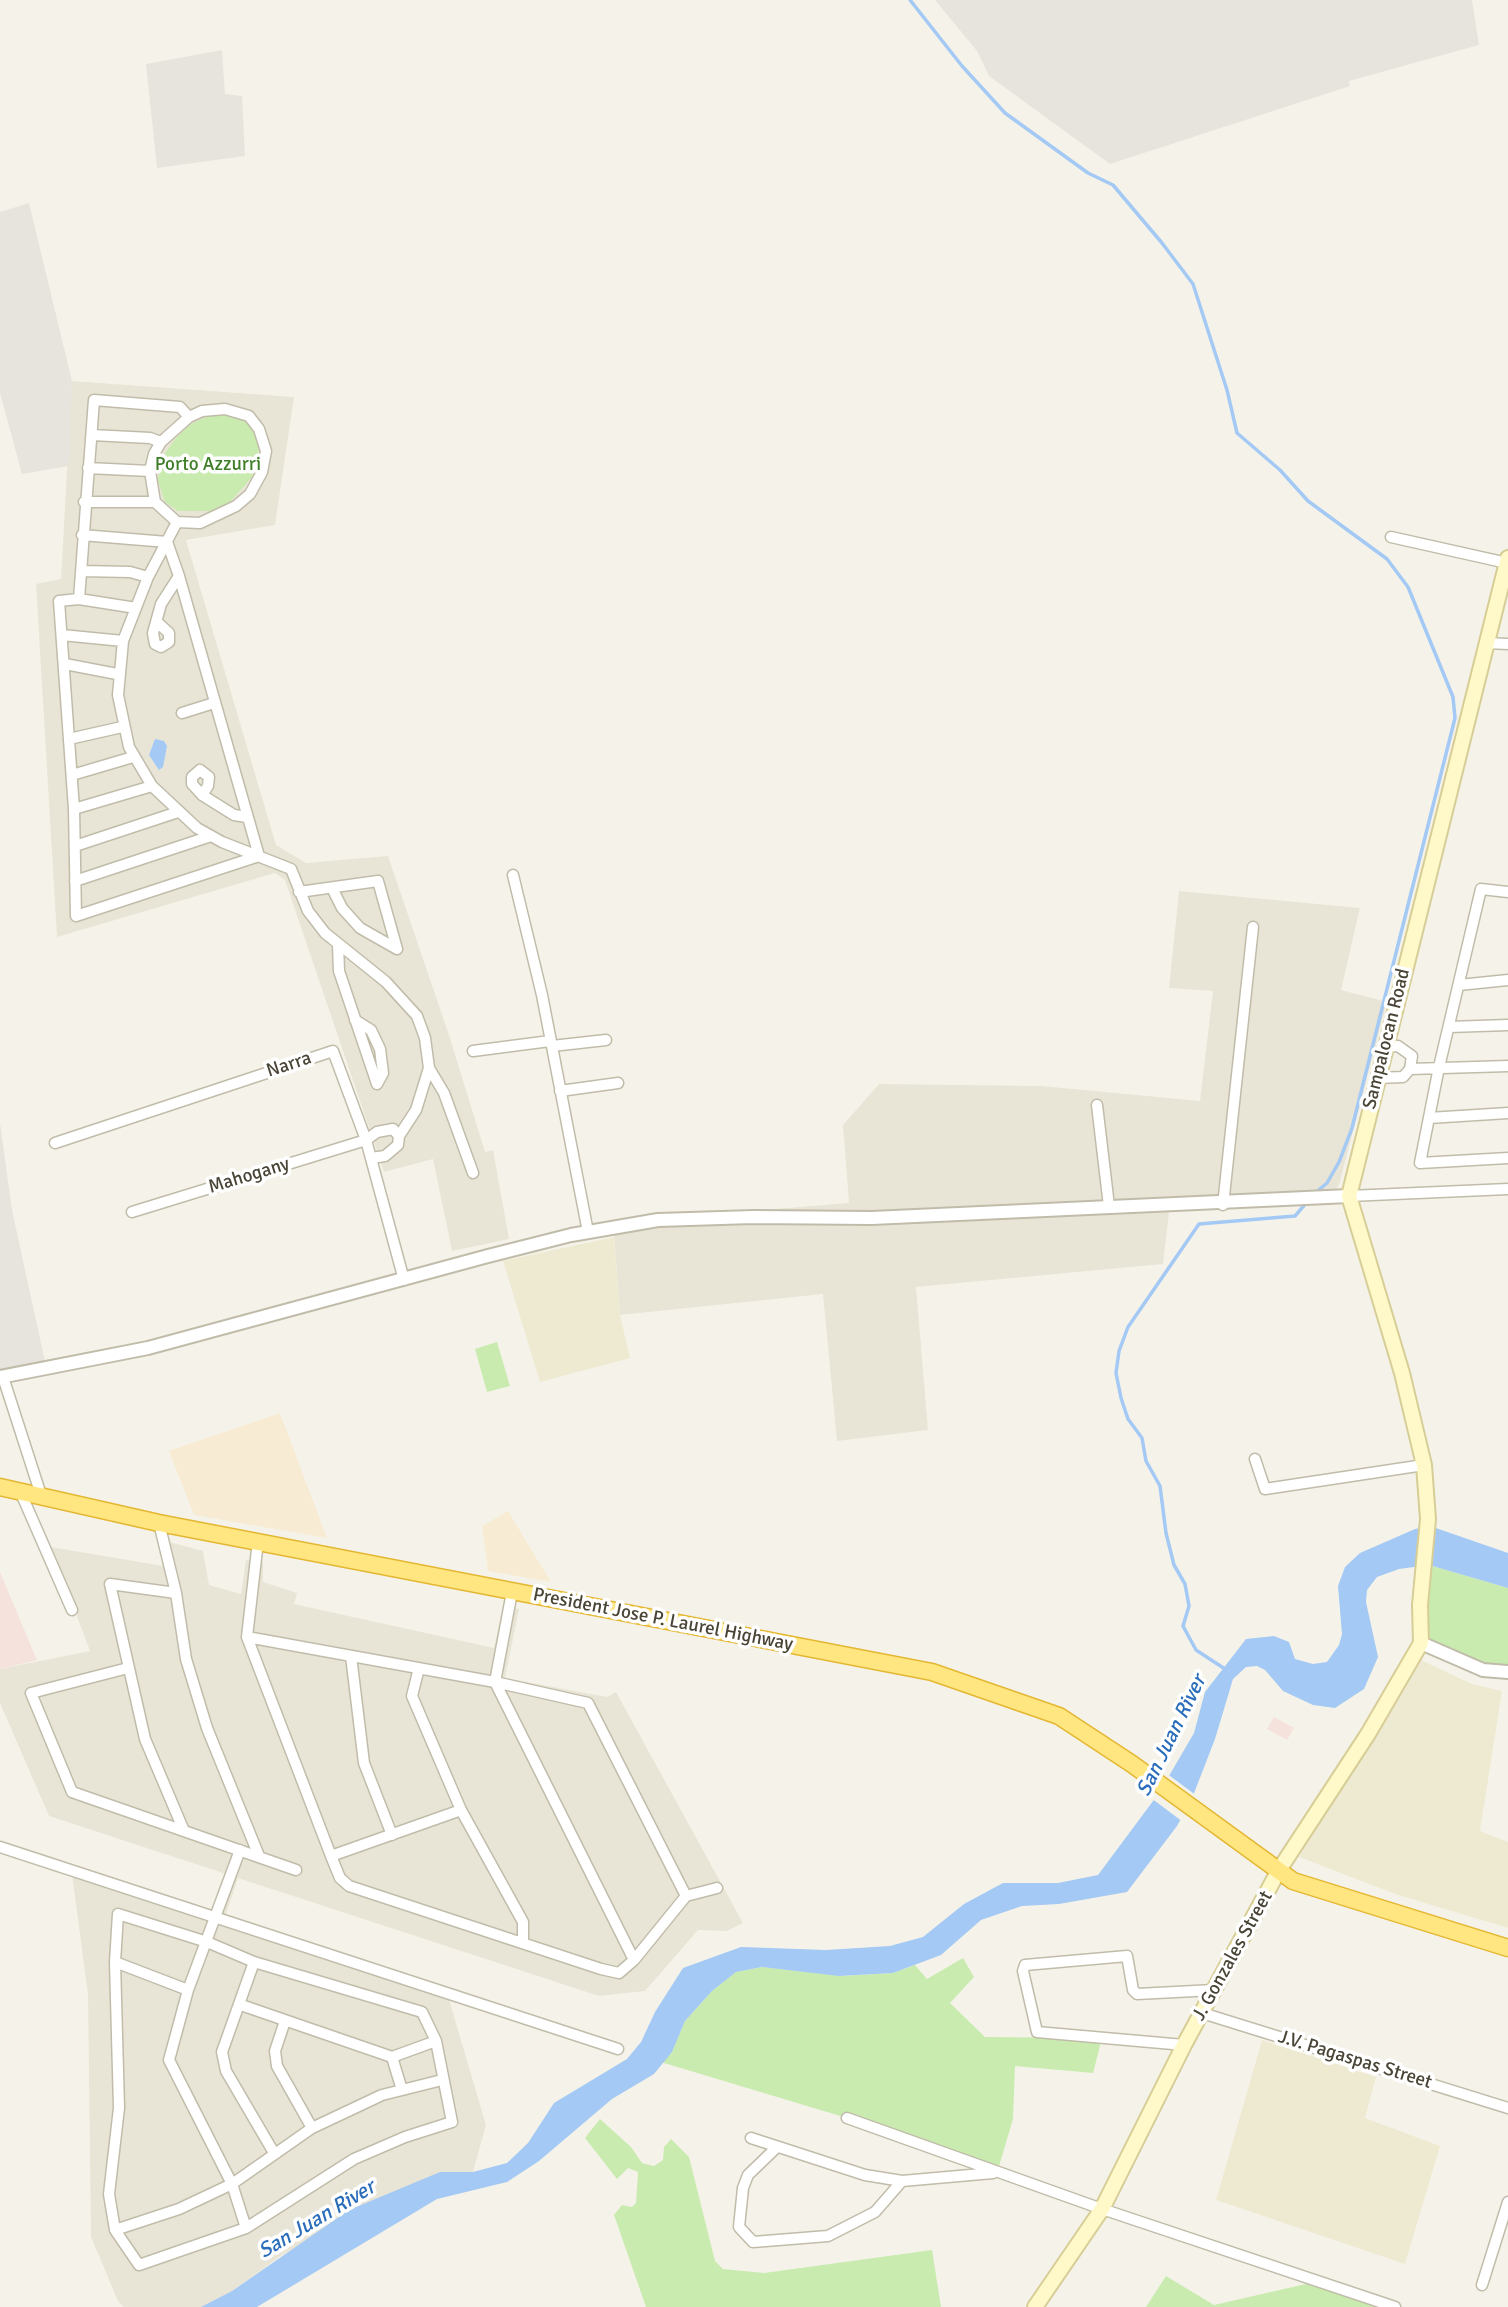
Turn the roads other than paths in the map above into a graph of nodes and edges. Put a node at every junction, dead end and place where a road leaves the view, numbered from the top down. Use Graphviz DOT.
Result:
graph roads {
  1 [pos="189,417"];
  2 [pos="92,435"];
  3 [pos="161,442"];
  4 [pos="88,468"];
  5 [pos="150,471"];
  6 [pos="84,502"];
  7 [pos="155,502"];
  8 [pos="177,522"];
  9 [pos="82,535"];
  10 [pos="1391,537"];
  11 [pos="167,542"];
  12 [pos="1507,561"];
  13 [pos="82,570"];
  14 [pos="179,576"];
  15 [pos="148,577"];
  16 [pos="79,599"];
  17 [pos="136,608"];
  18 [pos="156,622"];
  19 [pos="62,635"];
  20 [pos="123,640"];
  21 [pos="1486,643"];
  22 [pos="1508,644"];
  23 [pos="65,664"];
  24 [pos="117,674"];
  25 [pos="214,703"];
  26 [pos="182,713"];
  27 [pos="122,727"];
  28 [pos="69,739"];
  29 [pos="133,757"];
  30 [pos="72,775"];
  31 [pos="152,786"];
  32 [pos="202,795"];
  33 [pos="74,809"];
  34 [pos="178,812"];
  35 [pos="247,817"];
  36 [pos="211,836"];
  37 [pos="75,846"];
  38 [pos="259,856"];
  39 [pos="513,875"];
  40 [pos="75,881"];
  41 [pos="332,888"];
  42 [pos="1508,891"];
  43 [pos="299,892"];
  44 [pos="1253,927"];
  45 [pos="338,945"];
  46 [pos="1508,980"];
  47 [pos="1458,985"];
  48 [pos="355,1020"];
  49 [pos="1508,1025"];
  50 [pos="1448,1027"];
  51 [pos="606,1040"];
  52 [pos="551,1044"];
  53 [pos="1385,1047"];
  54 [pos="473,1051"];
  55 [pos="1508,1066"];
  56 [pos="1439,1067"];
  57 [pos="429,1068"];
  58 [pos="1410,1069"];
  59 [pos="1377,1078"];
  60 [pos="618,1083"];
  61 [pos="560,1091"];
  62 [pos="1097,1105"];
  63 [pos="1508,1113"];
  64 [pos="1429,1118"];
  65 [pos="396,1132"];
  66 [pos="366,1140"];
  67 [pos="55,1143"];
  68 [pos="371,1158"];
  69 [pos="1508,1158"];
  70 [pos="473,1173"];
  71 [pos="1508,1189"];
  72 [pos="1349,1196"];
  73 [pos="1223,1205"];
  74 [pos="1109,1206"];
  75 [pos="132,1212"];
  76 [pos="588,1232"];
  77 [pos="404,1280"];
  78 [pos="1,1377"];
  79 [pos="1255,1459"];
  80 [pos="1424,1465"];
  81 [pos="0,1487"];
  82 [pos="20,1491"];
  83 [pos="41,1495"];
  84 [pos="159,1523"];
  85 [pos="258,1541"];
  86 [pos="512,1592"];
  87 [pos="176,1593"];
  88 [pos="72,1610"];
  89 [pos="247,1637"];
  90 [pos="1421,1643"];
  91 [pos="351,1656"];
  92 [pos="128,1668"];
  93 [pos="419,1668"];
  94 [pos="1508,1672"];
  95 [pos="495,1682"];
  96 [pos="461,1810"];
  97 [pos="184,1831"];
  98 [pos="392,1835"];
  99 [pos="0,1847"];
  100 [pos="240,1850"];
  101 [pos="259,1856"];
  102 [pos="331,1856"];
  103 [pos="296,1870"];
  104 [pos="1279,1870"];
  105 [pos="717,1888"];
  106 [pos="686,1896"];
  107 [pos="216,1919"];
  108 [pos="1508,1937"];
  109 [pos="523,1941"];
  110 [pos="207,1942"];
  111 [pos="1508,1948"];
  112 [pos="634,1960"];
  113 [pos="115,1962"];
  114 [pos="254,1962"];
  115 [pos="188,1990"];
  116 [pos="1214,1990"];
  117 [pos="241,2005"];
  118 [pos="1202,2012"];
  119 [pos="285,2021"];
  120 [pos="436,2041"];
  121 [pos="1184,2045"];
  122 [pos="618,2049"];
  123 [pos="392,2057"];
  124 [pos="442,2080"];
  125 [pos="402,2090"];
  126 [pos="1508,2108"];
  127 [pos="847,2118"];
  128 [pos="312,2128"];
  129 [pos="751,2138"];
  130 [pos="777,2147"];
  131 [pos="274,2153"];
  132 [pos="997,2173"];
  133 [pos="902,2180"];
  134 [pos="232,2184"];
  135 [pos="1508,2202"];
  136 [pos="1102,2209"];
  137 [pos="246,2228"];
  138 [pos="115,2230"];
  139 [pos="1482,2285"];
  140 [pos="1035,2307"];
  141 [pos="1395,2307"];
  1 -- 2 [label="street"];
  1 -- 3 [label="street"];
  1 -- 8 [label="street"];
  2 -- 3 [label="street"];
  2 -- 4 [label="street"];
  3 -- 5 [label="street"];
  4 -- 5 [label="street"];
  4 -- 6 [label="street"];
  5 -- 7 [label="street"];
  6 -- 7 [label="street"];
  6 -- 9 [label="street"];
  7 -- 8 [label="street"];
  8 -- 11 [label="street"];
  9 -- 11 [label="street"];
  9 -- 13 [label="street"];
  10 -- 12 [label="street"];
  11 -- 14 [label="street"];
  11 -- 15 [label="street"];
  12 -- 21 [label="main road, Sampalocan Road"];
  13 -- 15 [label="street"];
  13 -- 16 [label="street"];
  14 -- 18 [label="street"];
  14 -- 25 [label="street"];
  15 -- 17 [label="street"];
  16 -- 17 [label="street"];
  16 -- 19 [label="street"];
  17 -- 20 [label="street"];
  19 -- 20 [label="street"];
  19 -- 23 [label="street"];
  20 -- 24 [label="street"];
  21 -- 22 [label="street"];
  21 -- 53 [label="main road, Sampalocan Road"];
  23 -- 24 [label="street"];
  23 -- 28 [label="street"];
  24 -- 27 [label="street"];
  25 -- 26 [label="street"];
  25 -- 35 [label="street"];
  27 -- 28 [label="street"];
  27 -- 29 [label="street"];
  28 -- 30 [label="street"];
  29 -- 30 [label="street"];
  29 -- 31 [label="street"];
  30 -- 33 [label="street"];
  31 -- 33 [label="street"];
  31 -- 34 [label="street"];
  32 -- 35 [label="street"];
  33 -- 37 [label="street"];
  34 -- 36 [label="street"];
  34 -- 37 [label="street"];
  35 -- 38 [label="street"];
  36 -- 38 [label="street"];
  36 -- 40 [label="street"];
  37 -- 40 [label="street"];
  38 -- 40 [label="street"];
  38 -- 43 [label="street"];
  39 -- 52 [label="street"];
  41 -- 41 [label="street"];
  41 -- 43 [label="street"];
  42 -- 47 [label="street"];
  43 -- 45 [label="street"];
  44 -- 73 [label="street"];
  45 -- 48 [label="street"];
  45 -- 57 [label="street"];
  46 -- 47 [label="street"];
  47 -- 50 [label="street"];
  48 -- 48 [label="street"];
  49 -- 50 [label="street"];
  50 -- 56 [label="street"];
  51 -- 52 [label="street"];
  52 -- 54 [label="street"];
  52 -- 61 [label="street"];
  53 -- 58 [label="street"];
  53 -- 59 [label="main road, Sampalocan Road"];
  55 -- 56 [label="street"];
  56 -- 58 [label="street"];
  56 -- 64 [label="street"];
  57 -- 65 [label="street"];
  57 -- 70 [label="street"];
  58 -- 59 [label="street"];
  59 -- 72 [label="main road, Sampalocan Road"];
  60 -- 61 [label="street"];
  61 -- 76 [label="street"];
  62 -- 74 [label="street"];
  63 -- 64 [label="street"];
  64 -- 69 [label="street"];
  65 -- 66 [label="street, Mahogany"];
  65 -- 68 [label="street"];
  66 -- 67 [label="street, Narra"];
  66 -- 68 [label="street, Narra"];
  66 -- 75 [label="street, Mahogany"];
  68 -- 77 [label="street, Narra"];
  71 -- 72 [label="street"];
  72 -- 73 [label="street"];
  72 -- 80 [label="main road"];
  73 -- 74 [label="street"];
  74 -- 76 [label="street"];
  76 -- 77 [label="street"];
  77 -- 78 [label="street"];
  78 -- 83 [label="street"];
  79 -- 80 [label="street"];
  80 -- 90 [label="main road"];
  81 -- 82 [label="highway, President Jose P. Laurel Highway"];
  82 -- 83 [label="highway, President Jose P. Laurel Highway"];
  82 -- 88 [label="street"];
  83 -- 84 [label="highway, President Jose P. Laurel Highway"];
  84 -- 85 [label="highway, President Jose P. Laurel Highway"];
  84 -- 87 [label="street"];
  85 -- 86 [label="highway, President Jose P. Laurel Highway"];
  85 -- 89 [label="street"];
  86 -- 95 [label="street"];
  86 -- 104 [label="highway, President Jose P. Laurel Highway"];
  87 -- 92 [label="street"];
  87 -- 101 [label="street"];
  89 -- 91 [label="street"];
  89 -- 102 [label="street"];
  90 -- 94 [label="street"];
  90 -- 104 [label="main road, J. Gonzales Street"];
  91 -- 93 [label="street"];
  91 -- 98 [label="street"];
  92 -- 97 [label="street"];
  92 -- 97 [label="street"];
  93 -- 95 [label="street"];
  93 -- 96 [label="street"];
  95 -- 106 [label="street"];
  95 -- 112 [label="street"];
  96 -- 98 [label="street"];
  96 -- 109 [label="street"];
  97 -- 100 [label="street"];
  98 -- 102 [label="street"];
  99 -- 107 [label="street"];
  100 -- 101 [label="street"];
  100 -- 107 [label="street"];
  101 -- 103 [label="street"];
  102 -- 109 [label="street"];
  104 -- 108 [label="highway, President Jose P. Laurel Highway"];
  104 -- 111 [label="highway, President Jose P. Laurel Highway"];
  104 -- 116 [label="main road, J. Gonzales Street"];
  105 -- 106 [label="street"];
  106 -- 112 [label="street"];
  107 -- 110 [label="street"];
  107 -- 122 [label="street"];
  109 -- 112 [label="street"];
  110 -- 113 [label="street"];
  110 -- 114 [label="street"];
  110 -- 115 [label="street"];
  113 -- 115 [label="street"];
  113 -- 138 [label="street"];
  114 -- 117 [label="street"];
  114 -- 120 [label="street"];
  115 -- 134 [label="street"];
  116 -- 118 [label="main road, J. Gonzales Street"];
  116 -- 121 [label="street"];
  117 -- 119 [label="street"];
  117 -- 131 [label="street"];
  118 -- 121 [label="main road, J. Gonzales Street"];
  118 -- 126 [label="street, J.V. Pagaspas Street"];
  119 -- 123 [label="street"];
  119 -- 128 [label="street"];
  120 -- 123 [label="street"];
  120 -- 124 [label="street"];
  121 -- 136 [label="main road, J. Gonzales Street"];
  123 -- 125 [label="street"];
  124 -- 125 [label="street"];
  124 -- 137 [label="street"];
  125 -- 128 [label="street"];
  127 -- 132 [label="street"];
  128 -- 131 [label="street"];
  129 -- 130 [label="street"];
  130 -- 133 [label="street"];
  130 -- 133 [label="street"];
  131 -- 134 [label="street"];
  132 -- 133 [label="street"];
  132 -- 136 [label="street"];
  134 -- 137 [label="street"];
  134 -- 138 [label="street"];
  135 -- 139 [label="street"];
  136 -- 140 [label="main road, J. Gonzales Street"];
  136 -- 141 [label="street"];
  137 -- 138 [label="street"];
}
